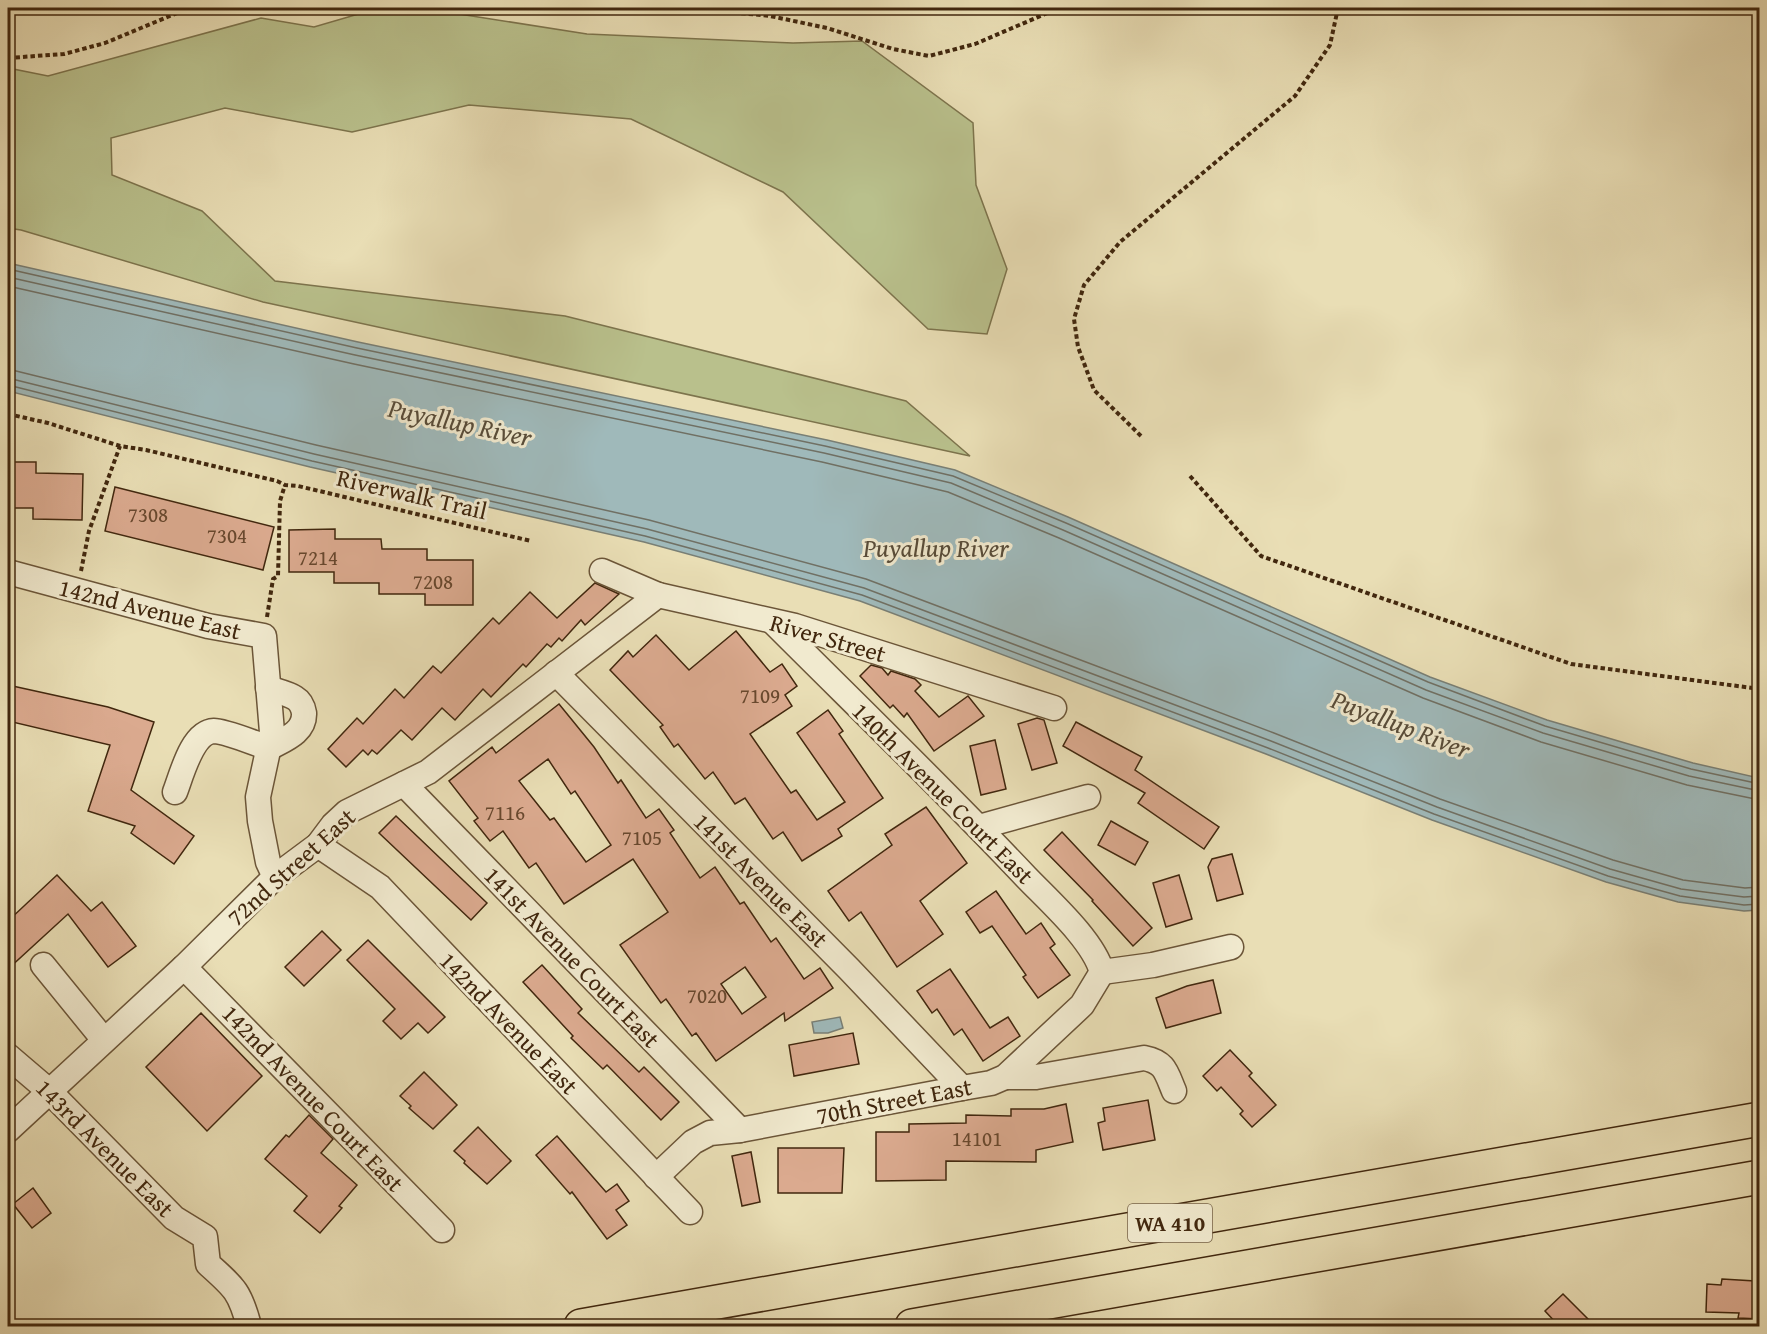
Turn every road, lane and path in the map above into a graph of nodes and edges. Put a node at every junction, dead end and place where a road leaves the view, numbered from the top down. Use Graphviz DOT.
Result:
graph roads {
  1 [pos="189,8"];
  2 [pos="689,8"];
  3 [pos="1059,8"];
  4 [pos="1338,8"];
  5 [pos="8,58"];
  6 [pos="8,414"];
  7 [pos="1141,436"];
  8 [pos="120,446"];
  9 [pos="1190,476"];
  10 [pos="285,485"];
  11 [pos="531,541"];
  12 [pos="602,570"];
  13 [pos="8,572"];
  14 [pos="77,591"];
  15 [pos="658,595"];
  16 [pos="773,622"];
  17 [pos="264,636"];
  18 [pos="556,674"];
  19 [pos="268,688"];
  20 [pos="1760,689"];
  21 [pos="1054,708"];
  22 [pos="269,748"];
  23 [pos="404,784"];
  24 [pos="175,792"];
  25 [pos="1088,797"];
  26 [pos="979,827"];
  27 [pos="318,845"];
  28 [pos="275,877"];
  29 [pos="1231,947"];
  30 [pos="44,965"];
  31 [pos="184,967"];
  32 [pos="1102,972"];
  33 [pos="104,1040"];
  34 [pos="8,1056"];
  35 [pos="1005,1077"];
  36 [pos="962,1088"];
  37 [pos="1174,1090"];
  38 [pos="49,1091"];
  39 [pos="1760,1119"];
  40 [pos="8,1130"];
  41 [pos="740,1130"];
  42 [pos="656,1177"];
  43 [pos="1760,1177"];
  44 [pos="690,1212"];
  45 [pos="442,1230"];
  46 [pos="249,1326"];
  47 [pos="580,1326"];
  48 [pos="912,1326"];
  1 -- 5 [label="path"];
  2 -- 3 [label="path"];
  4 -- 7 [label="path"];
  6 -- 8 [label="path, Riverwalk Trail"];
  8 -- 10 [label="path, Riverwalk Trail"];
  8 -- 14 [label="path"];
  9 -- 20 [label="path"];
  10 -- 11 [label="path, Riverwalk Trail"];
  10 -- 17 [label="path"];
  12 -- 15 [label="street, River Street"];
  13 -- 14 [label="street, 142nd Avenue East"];
  14 -- 17 [label="street, 142nd Avenue East"];
  15 -- 16 [label="street, River Street"];
  15 -- 18 [label="street, 72nd Street East"];
  16 -- 21 [label="street, River Street"];
  16 -- 26 [label="street, 140th Avenue Court East"];
  17 -- 19 [label="street, 142nd Avenue East"];
  18 -- 23 [label="street, 72nd Street East"];
  18 -- 36 [label="street, 141st Avenue East"];
  19 -- 22 [label="street, 142nd Avenue East"];
  19 -- 22 [label="street"];
  22 -- 24 [label="street"];
  22 -- 28 [label="street, 142nd Avenue East"];
  23 -- 27 [label="street, 72nd Street East"];
  23 -- 41 [label="street, 141st Avenue Court East"];
  25 -- 26 [label="street"];
  26 -- 32 [label="street, 140th Avenue Court East"];
  27 -- 28 [label="street, 72nd Street East"];
  27 -- 42 [label="street, 142nd Avenue East"];
  28 -- 31 [label="street, 72nd Street East"];
  29 -- 32 [label="street"];
  30 -- 33 [label="street"];
  31 -- 33 [label="street, 72nd Street East"];
  31 -- 45 [label="street, 142nd Avenue Court East"];
  32 -- 35 [label="street, 70th Street East"];
  33 -- 38 [label="street, 72nd Street East"];
  34 -- 38 [label="street, 143rd Avenue East"];
  35 -- 36 [label="street, 70th Street East"];
  35 -- 37 [label="street"];
  36 -- 41 [label="street, 70th Street East"];
  38 -- 40 [label="street, 72nd Street East"];
  38 -- 46 [label="street, 143rd Avenue East"];
  39 -- 47 [label="highway, WA 410"];
  41 -- 42 [label="street, 70th Street East"];
  42 -- 44 [label="street, 142nd Avenue East"];
  43 -- 48 [label="highway, WA 410"];
}
